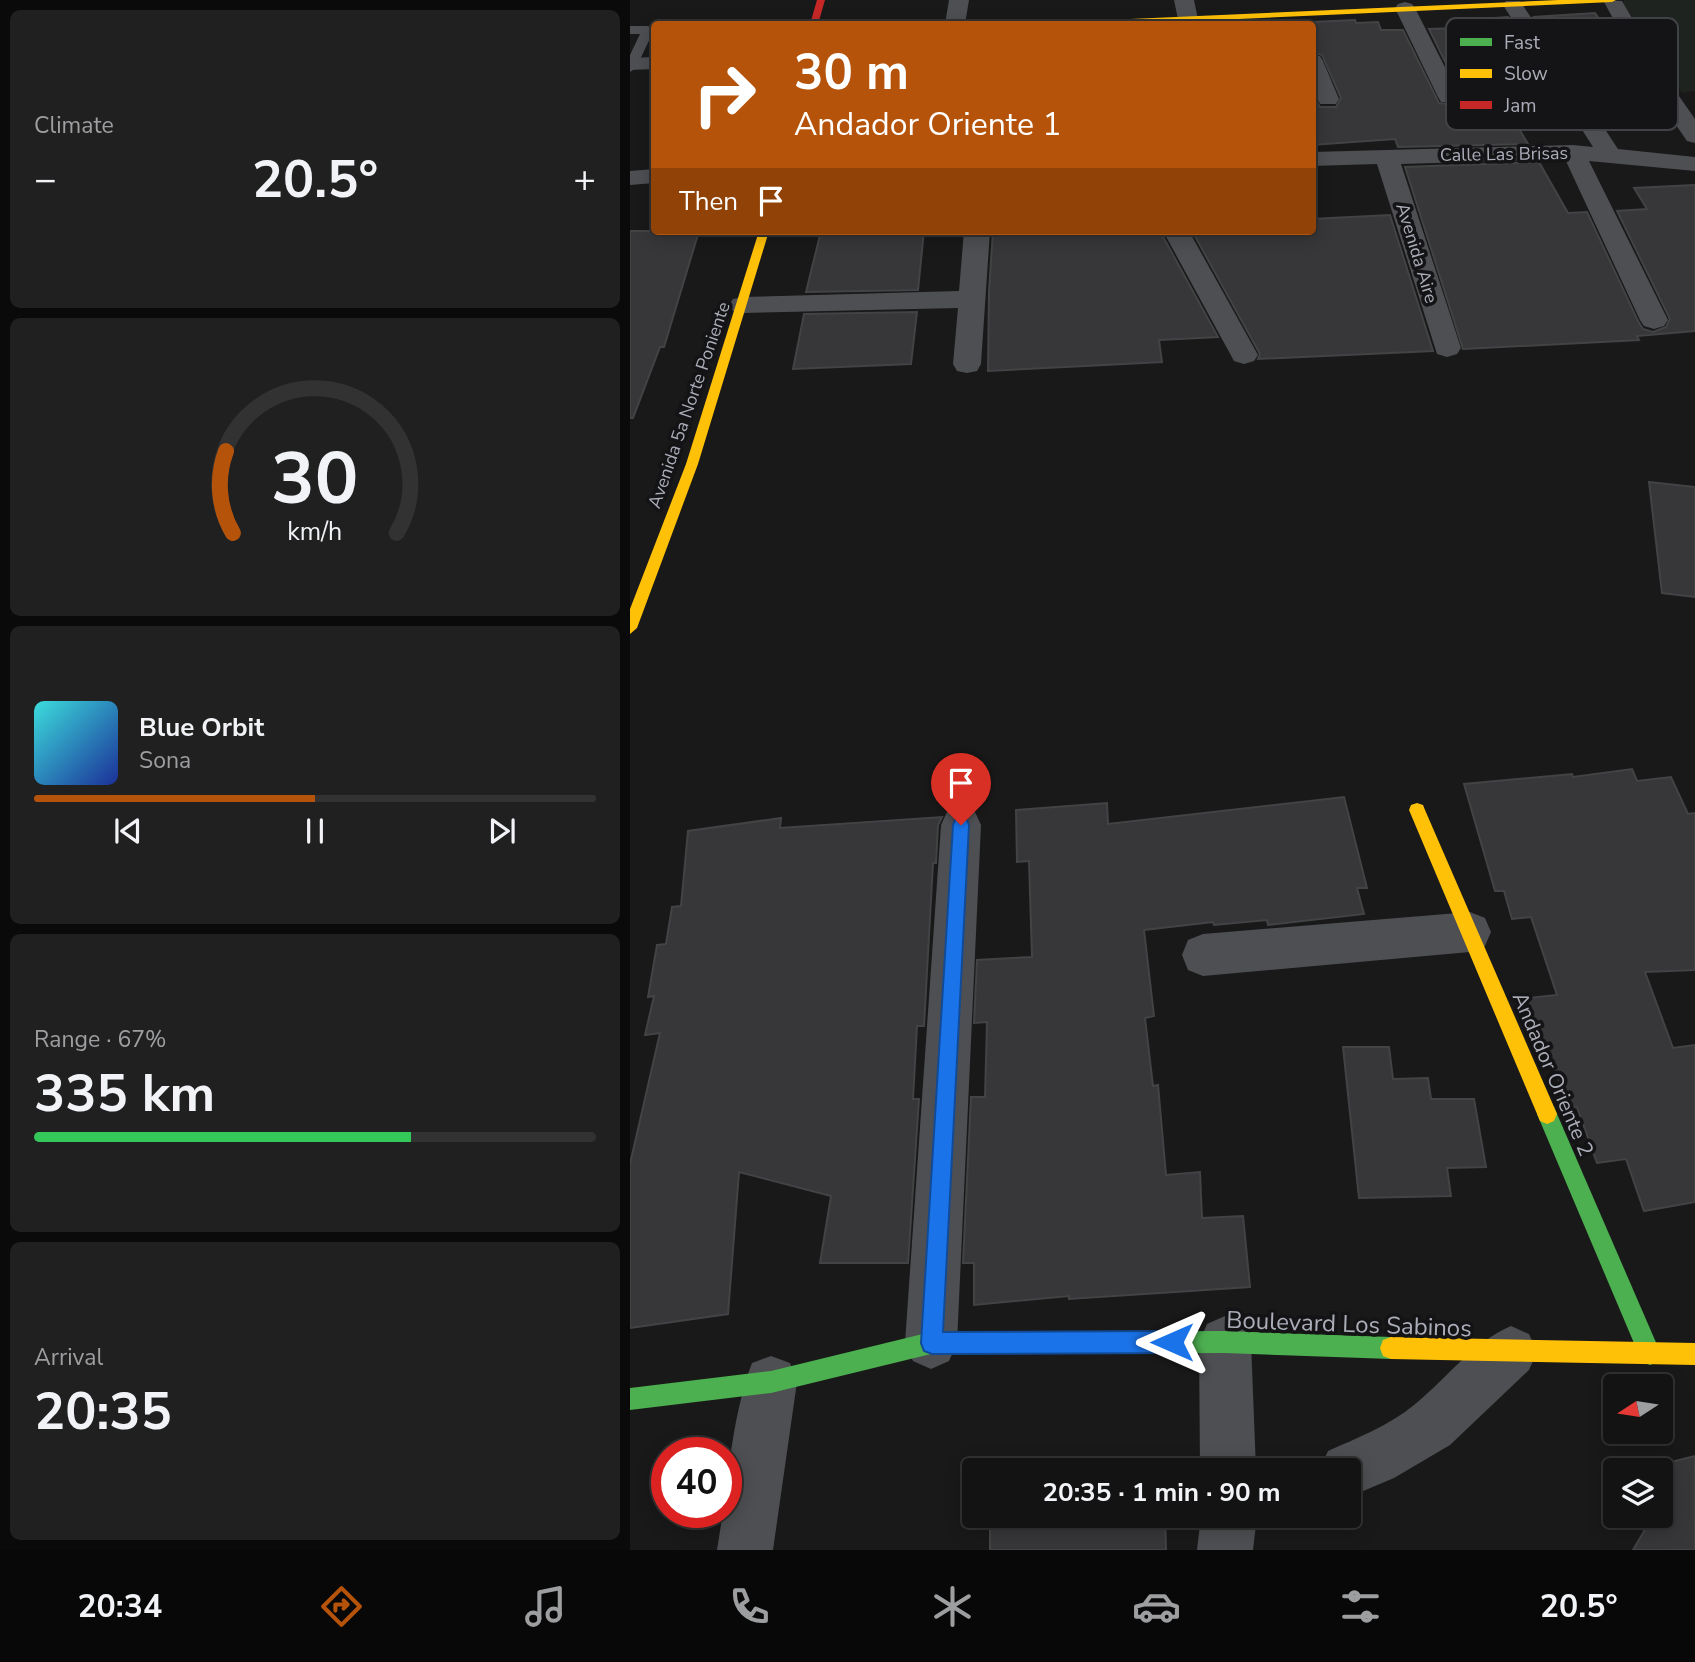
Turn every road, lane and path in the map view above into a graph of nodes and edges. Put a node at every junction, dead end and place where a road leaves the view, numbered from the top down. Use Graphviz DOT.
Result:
graph roads {
  1 [pos="821,0"];
  2 [pos="958,0"];
  3 [pos="1184,0"];
  4 [pos="1612,0"];
  5 [pos="1513,5"];
  6 [pos="1405,8"];
  7 [pos="1521,18"];
  8 [pos="1622,18"];
  9 [pos="1296,20"];
  10 [pos="815,21"];
  11 [pos="955,21"];
  12 [pos="1189,21"];
  13 [pos="1260,21"];
  14 [pos="630,30"];
  15 [pos="651,63"];
  16 [pos="631,66"];
  17 [pos="1316,70"];
  18 [pos="1446,91"];
  19 [pos="1328,99"];
  20 [pos="1678,112"];
  21 [pos="1594,130"];
  22 [pos="1695,136"];
  23 [pos="1573,152"];
  24 [pos="1387,157"];
  25 [pos="1611,157"];
  26 [pos="1316,159"];
  27 [pos="1695,164"];
  28 [pos="651,176"];
  29 [pos="630,178"];
  30 [pos="763,235"];
  31 [pos="976,235"];
  32 [pos="1178,235"];
  33 [pos="971,299"];
  34 [pos="743,305"];
  35 [pos="1654,320"];
  36 [pos="1447,348"];
  37 [pos="1244,355"];
  38 [pos="967,363"];
  39 [pos="630,628"];
  40 [pos="1417,810"];
  41 [pos="961,825"];
  42 [pos="1470,932"];
  43 [pos="1203,955"];
  44 [pos="1225,1342"];
  45 [pos="932,1343"];
  46 [pos="1511,1352"];
  47 [pos="1650,1354"];
  48 [pos="1695,1354"];
  49 [pos="772,1382"];
  50 [pos="630,1399"];
  51 [pos="1228,1458"];
  52 [pos="1361,1464"];
  53 [pos="1228,1528"];
  54 [pos="745,1550"];
  55 [pos="1225,1550"];
  1 -- 10 [label="street"];
  2 -- 11 [label="street"];
  3 -- 12 [label="street"];
  4 -- 5 [label="street"];
  4 -- 8 [label="street"];
  5 -- 6 [label="street"];
  5 -- 7 [label="street"];
  6 -- 9 [label="street"];
  6 -- 18 [label="street"];
  9 -- 13 [label="street"];
  14 -- 16 [label="lane"];
  15 -- 16 [label="street"];
  17 -- 19 [label="street"];
  20 -- 22 [label="street"];
  21 -- 25 [label="street"];
  23 -- 24 [label="street, Calle Las Brisas"];
  23 -- 25 [label="street, Calle Las Brisas"];
  23 -- 35 [label="street"];
  24 -- 26 [label="street, Calle Las Brisas"];
  24 -- 36 [label="street, Avenida Aire"];
  25 -- 27 [label="street, Calle Las Brisas"];
  28 -- 29 [label="street"];
  30 -- 34 [label="street, Avenida 5a Norte Poniente"];
  31 -- 33 [label="street"];
  32 -- 37 [label="street"];
  33 -- 34 [label="street"];
  33 -- 38 [label="street"];
  34 -- 39 [label="street, Avenida 5a Norte Poniente"];
  40 -- 42 [label="street, Andador Oriente 2"];
  41 -- 45 [label="street"];
  42 -- 43 [label="street"];
  42 -- 47 [label="street, Andador Oriente 2"];
  44 -- 45 [label="street, Boulevard Los Sabinos"];
  44 -- 46 [label="street, Boulevard Los Sabinos"];
  44 -- 51 [label="street"];
  45 -- 49 [label="street, Boulevard Los Sabinos"];
  46 -- 47 [label="street, Boulevard Los Sabinos"];
  46 -- 52 [label="street"];
  47 -- 48 [label="street, Boulevard Los Sabinos"];
  49 -- 50 [label="street, Boulevard Los Sabinos"];
  49 -- 54 [label="street"];
  53 -- 55 [label="street"];
}
